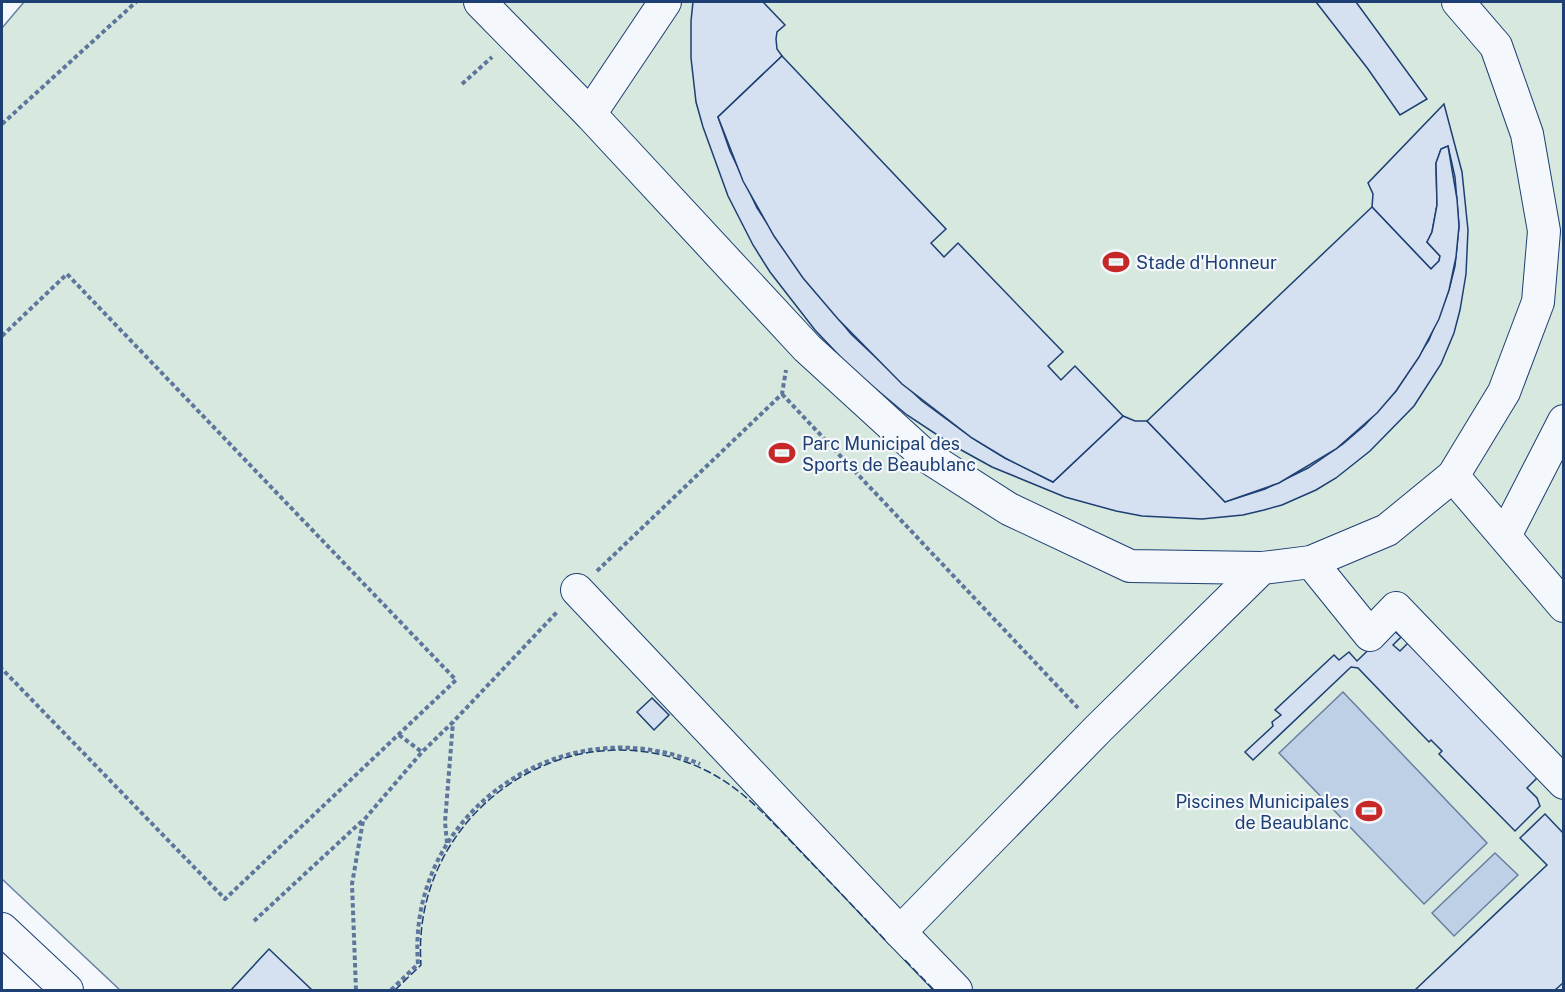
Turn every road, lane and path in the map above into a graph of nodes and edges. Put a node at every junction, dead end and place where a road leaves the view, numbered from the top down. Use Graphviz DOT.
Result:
graph roads {
  1 [pos="136,2"];
  2 [pos="480,2"];
  3 [pos="665,2"];
  4 [pos="1458,2"];
  5 [pos="515,36"];
  6 [pos="462,84"];
  7 [pos="591,114"];
  8 [pos="2,124"];
  9 [pos="2,336"];
  10 [pos="807,348"];
  11 [pos="782,394"];
  12 [pos="1563,421"];
  13 [pos="1453,476"];
  14 [pos="1505,536"];
  15 [pos="1311,562"];
  16 [pos="1262,568"];
  17 [pos="578,590"];
  18 [pos="1563,606"];
  19 [pos="2,669"];
  20 [pos="453,722"];
  21 [pos="1098,729"];
  22 [pos="399,735"];
  23 [pos="422,752"];
  24 [pos="708,768"];
  25 [pos="1563,783"];
  26 [pos="363,820"];
  27 [pos="447,844"];
  28 [pos="254,921"];
  29 [pos="2,929"];
  30 [pos="900,932"];
  31 [pos="67,990"];
  32 [pos="356,990"];
  33 [pos="390,990"];
  34 [pos="956,990"];
  1 -- 8 [label="path"];
  2 -- 5 [label="street"];
  3 -- 7 [label="street"];
  4 -- 13 [label="street"];
  5 -- 6 [label="path"];
  5 -- 7 [label="street"];
  7 -- 10 [label="street"];
  9 -- 22 [label="path"];
  10 -- 11 [label="path"];
  10 -- 16 [label="street"];
  11 -- 17 [label="path"];
  11 -- 21 [label="path"];
  12 -- 14 [label="street"];
  13 -- 14 [label="street"];
  13 -- 15 [label="street"];
  14 -- 18 [label="street"];
  15 -- 16 [label="street"];
  15 -- 25 [label="street"];
  16 -- 21 [label="street"];
  17 -- 20 [label="path"];
  17 -- 30 [label="street"];
  19 -- 22 [label="path"];
  20 -- 23 [label="path"];
  20 -- 27 [label="path"];
  21 -- 30 [label="street"];
  22 -- 23 [label="path"];
  23 -- 26 [label="path"];
  24 -- 27 [label="path"];
  26 -- 28 [label="path"];
  26 -- 32 [label="path"];
  27 -- 33 [label="path"];
  29 -- 31 [label="street"];
  30 -- 34 [label="street"];
}
